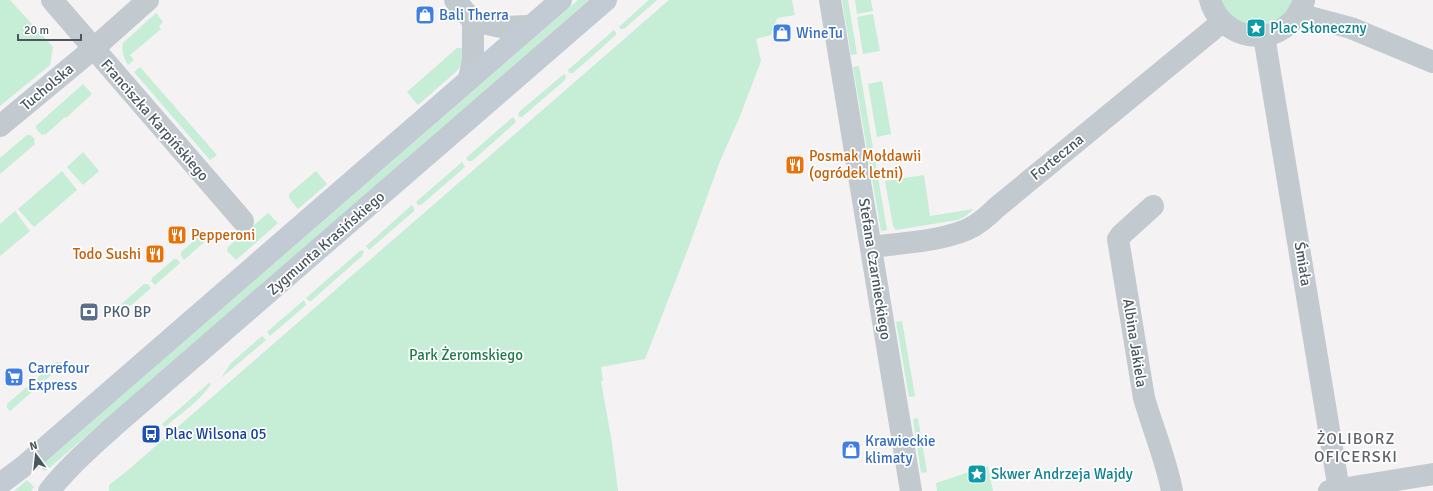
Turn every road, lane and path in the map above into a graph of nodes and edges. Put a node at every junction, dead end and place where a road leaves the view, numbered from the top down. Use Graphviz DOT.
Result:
graph roads {
  1 [pos="52,0"];
  2 [pos="148,0"];
  3 [pos="455,0"];
  4 [pos="560,0"];
  5 [pos="606,0"];
  6 [pos="830,0"];
  7 [pos="1210,0"];
  8 [pos="1302,7"];
  9 [pos="473,21"];
  10 [pos="1222,22"];
  11 [pos="530,26"];
  12 [pos="1264,36"];
  13 [pos="93,49"];
  14 [pos="1433,62"];
  15 [pos="469,79"];
  16 [pos="0,126"];
  17 [pos="1153,206"];
  18 [pos="243,221"];
  19 [pos="871,247"];
  20 [pos="33,458"];
  21 [pos="1433,474"];
  22 [pos="0,484"];
  23 [pos="53,486"];
  24 [pos="1335,490"];
  25 [pos="911,491"];
  26 [pos="1172,491"];
  1 -- 13 [label="street, Franciszka Karpińskiego"];
  2 -- 13 [label="street, Tucholska"];
  3 -- 9 [label="street"];
  4 -- 11 [label="main road, Zygmunta Krasińskiego"];
  5 -- 23 [label="main road, Zygmunta Krasińskiego"];
  6 -- 19 [label="street, Stefana Czarnieckiego"];
  7 -- 10 [label="street"];
  8 -- 12 [label="street"];
  8 -- 14 [label="street"];
  9 -- 11 [label="street"];
  9 -- 15 [label="street"];
  10 -- 12 [label="street"];
  10 -- 19 [label="street, Forteczna"];
  11 -- 15 [label="main road, Zygmunta Krasińskiego"];
  12 -- 24 [label="street, Śmiała"];
  13 -- 16 [label="street, Tucholska"];
  13 -- 18 [label="street, Franciszka Karpińskiego"];
  15 -- 20 [label="main road, Zygmunta Krasińskiego"];
  17 -- 26 [label="street, Albina Jakiela"];
  19 -- 25 [label="street, Stefana Czarnieckiego"];
  20 -- 22 [label="main road, Zygmunta Krasińskiego"];
  20 -- 23 [label="main road"];
  21 -- 24 [label="street"];
}
